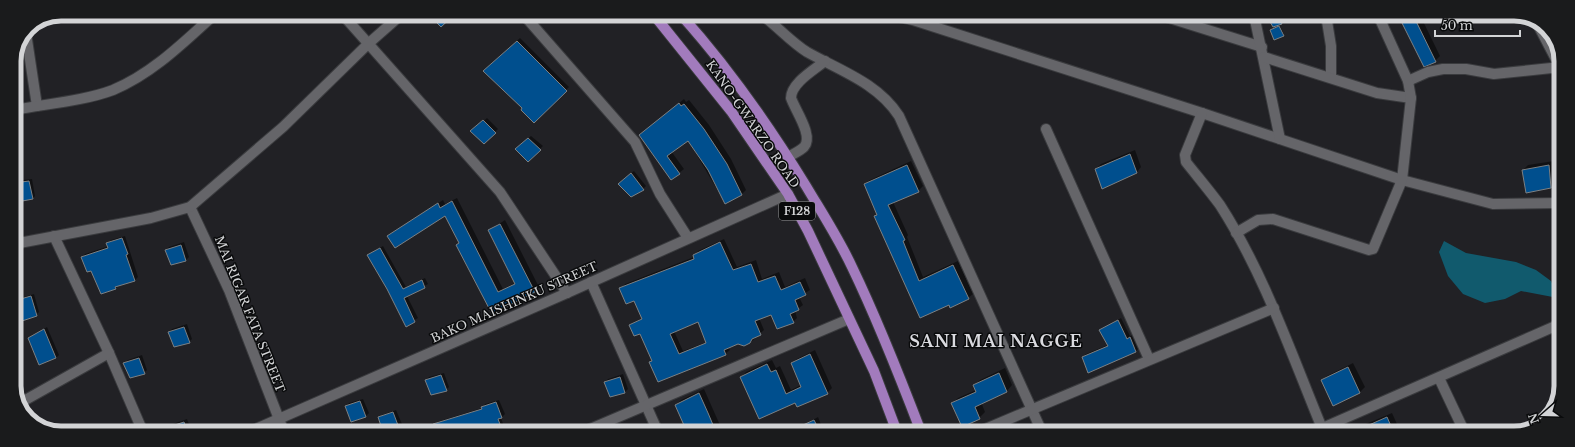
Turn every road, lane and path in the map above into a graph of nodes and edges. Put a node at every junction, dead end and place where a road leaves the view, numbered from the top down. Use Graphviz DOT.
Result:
graph roads {
  1 [pos="207,21"];
  2 [pos="348,21"];
  3 [pos="394,21"];
  4 [pos="529,21"];
  5 [pos="659,21"];
  6 [pos="686,21"];
  7 [pos="769,21"];
  8 [pos="916,21"];
  9 [pos="1177,21"];
  10 [pos="1255,21"];
  11 [pos="1327,21"];
  12 [pos="1381,21"];
  13 [pos="1544,35"];
  14 [pos="27,41"];
  15 [pos="368,43"];
  16 [pos="1263,52"];
  17 [pos="1552,52"];
  18 [pos="825,61"];
  19 [pos="1554,68"];
  20 [pos="1331,77"];
  21 [pos="1408,81"];
  22 [pos="1411,98"];
  23 [pos="37,106"];
  24 [pos="21,109"];
  25 [pos="1202,113"];
  26 [pos="1046,129"];
  27 [pos="1280,139"];
  28 [pos="788,157"];
  29 [pos="1402,180"];
  30 [pos="788,194"];
  31 [pos="1554,203"];
  32 [pos="190,207"];
  33 [pos="1236,233"];
  34 [pos="54,236"];
  35 [pos="688,238"];
  36 [pos="21,243"];
  37 [pos="591,282"];
  38 [pos="567,293"];
  39 [pos="1274,308"];
  40 [pos="849,319"];
  41 [pos="1554,327"];
  42 [pos="109,353"];
  43 [pos="1149,359"];
  44 [pos="1439,378"];
  45 [pos="24,401"];
  46 [pos="646,404"];
  47 [pos="1033,409"];
  48 [pos="279,419"];
  49 [pos="140,426"];
  50 [pos="263,426"];
  51 [pos="282,426"];
  52 [pos="596,426"];
  53 [pos="655,426"];
  54 [pos="895,426"];
  55 [pos="919,426"];
  56 [pos="992,426"];
  57 [pos="1040,426"];
  58 [pos="1321,426"];
  59 [pos="1332,426"];
  60 [pos="1462,426"];
  1 -- 23 [label="street"];
  2 -- 15 [label="street"];
  3 -- 15 [label="street"];
  4 -- 35 [label="street"];
  5 -- 30 [label="main road, KANO-GWARZO ROAD / F128"];
  6 -- 28 [label="main road, KANO-GWARZO ROAD / F128"];
  7 -- 18 [label="street"];
  8 -- 25 [label="street"];
  9 -- 16 [label="street"];
  10 -- 16 [label="street"];
  11 -- 20 [label="street"];
  12 -- 21 [label="street"];
  13 -- 17 [label="street"];
  14 -- 23 [label="street"];
  15 -- 32 [label="street"];
  15 -- 38 [label="street"];
  16 -- 20 [label="street"];
  16 -- 27 [label="street"];
  18 -- 28 [label="street"];
  18 -- 47 [label="street"];
  19 -- 21 [label="street"];
  20 -- 22 [label="street"];
  21 -- 22 [label="street"];
  22 -- 29 [label="street"];
  23 -- 24 [label="street"];
  25 -- 27 [label="street"];
  25 -- 33 [label="street"];
  26 -- 43 [label="street"];
  27 -- 29 [label="street"];
  28 -- 55 [label="main road, KANO-GWARZO ROAD / F128"];
  29 -- 31 [label="street"];
  29 -- 33 [label="street"];
  30 -- 35 [label="street, BAKO MAISHINKU STREET"];
  30 -- 40 [label="main road, KANO-GWARZO ROAD / F128"];
  32 -- 34 [label="street"];
  32 -- 48 [label="street, MAI RIGAR FATA STREET"];
  33 -- 39 [label="street"];
  34 -- 36 [label="street"];
  34 -- 42 [label="street"];
  35 -- 37 [label="street, BAKO MAISHINKU STREET"];
  37 -- 38 [label="street, BAKO MAISHINKU STREET"];
  37 -- 46 [label="street"];
  38 -- 48 [label="street, BAKO MAISHINKU STREET"];
  39 -- 43 [label="street"];
  39 -- 58 [label="street"];
  40 -- 46 [label="street"];
  40 -- 54 [label="main road, KANO-GWARZO ROAD / F128"];
  41 -- 44 [label="street"];
  42 -- 45 [label="street"];
  42 -- 49 [label="street"];
  43 -- 47 [label="street"];
  44 -- 59 [label="street"];
  44 -- 60 [label="street"];
  46 -- 52 [label="street"];
  46 -- 53 [label="street"];
  47 -- 56 [label="street"];
  47 -- 57 [label="street"];
  48 -- 50 [label="street, BAKO MAISHINKU STREET"];
  48 -- 51 [label="street, MAI RIGAR FATA STREET"];
}
